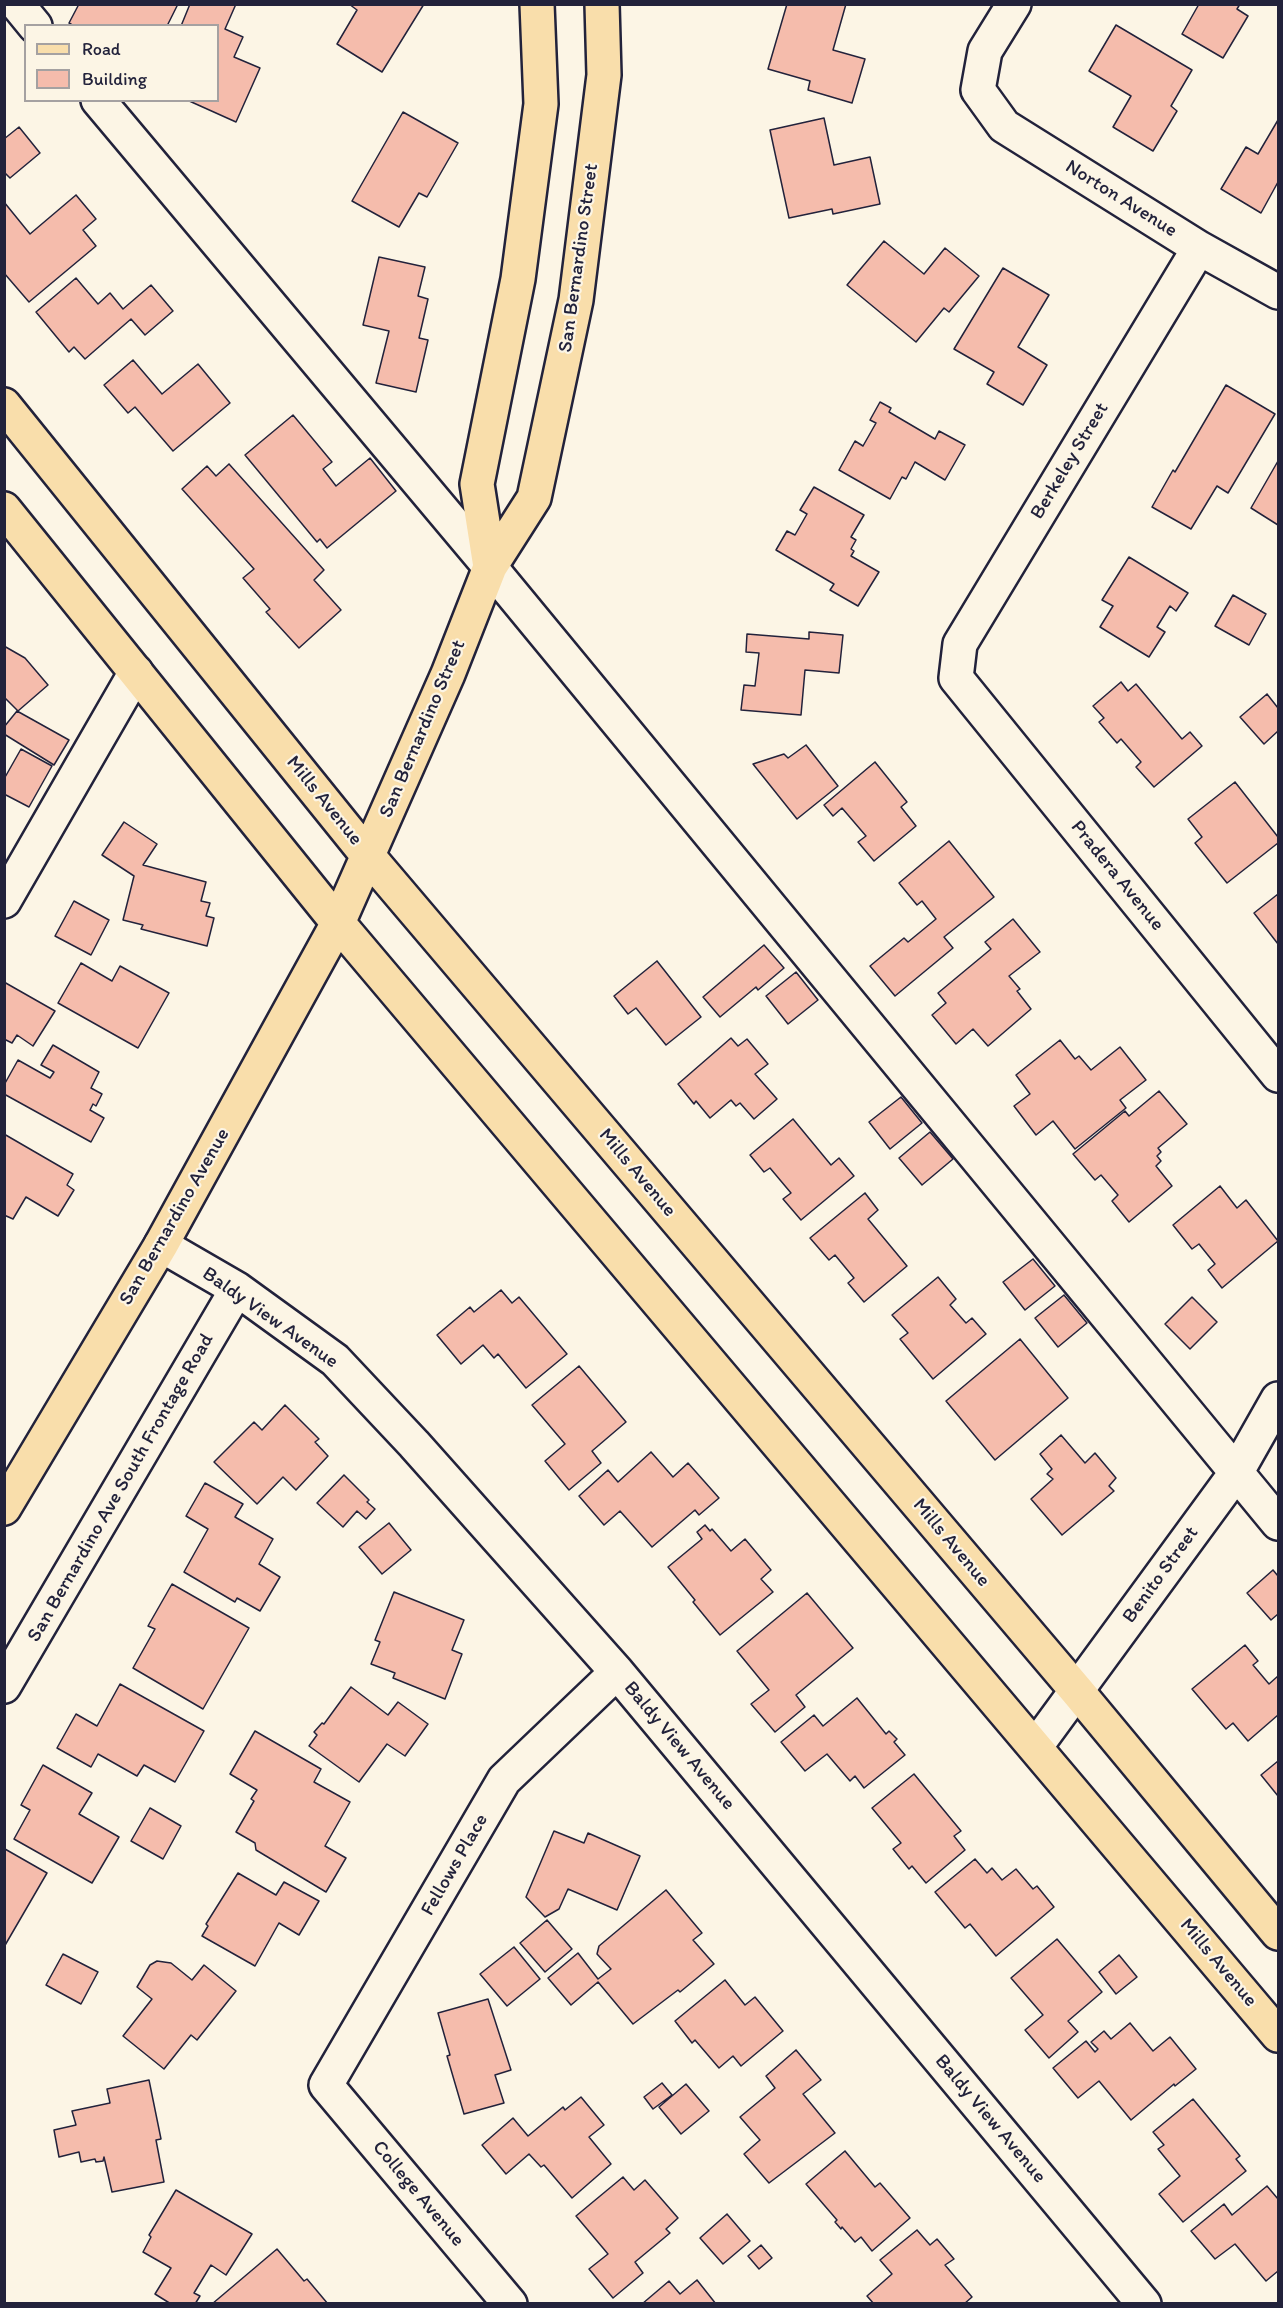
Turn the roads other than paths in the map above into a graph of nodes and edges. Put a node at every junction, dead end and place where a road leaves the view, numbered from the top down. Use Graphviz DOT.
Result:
graph roads {
  1 [pos="17,4"];
  2 [pos="537,4"];
  3 [pos="602,4"];
  4 [pos="1014,4"];
  5 [pos="33,24"];
  6 [pos="100,102"];
  7 [pos="1199,248"];
  8 [pos="1278,292"];
  9 [pos="4,405"];
  10 [pos="4,509"];
  11 [pos="489,567"];
  12 [pos="136,672"];
  13 [pos="956,678"];
  14 [pos="368,856"];
  15 [pos="4,900"];
  16 [pos="338,923"];
  17 [pos="1278,1075"];
  18 [pos="161,1245"];
  19 [pos="237,1289"];
  20 [pos="1278,1399"];
  21 [pos="1236,1473"];
  22 [pos="4,1508"];
  23 [pos="1278,1523"];
  24 [pos="617,1672"];
  25 [pos="4,1686"];
  26 [pos="1077,1691"];
  27 [pos="1036,1746"];
  28 [pos="1278,1933"];
  29 [pos="1278,2035"];
  30 [pos="326,2085"];
  31 [pos="510,2304"];
  32 [pos="1144,2304"];
  1 -- 5 [label="street"];
  2 -- 11 [label="main road, San Bernardino Street"];
  3 -- 11 [label="main road, San Bernardino Street"];
  4 -- 7 [label="street, Norton Avenue"];
  6 -- 11 [label="street"];
  7 -- 8 [label="street, Norton Avenue"];
  7 -- 13 [label="street, Berkeley Street"];
  9 -- 14 [label="main road, Mills Avenue"];
  10 -- 12 [label="main road, Mills Avenue"];
  11 -- 14 [label="main road, San Bernardino Street"];
  11 -- 21 [label="street"];
  12 -- 15 [label="street"];
  12 -- 16 [label="main road, Mills Avenue"];
  13 -- 17 [label="street, Pradera Avenue"];
  14 -- 16 [label="main road, San Bernardino Street"];
  14 -- 26 [label="main road, Mills Avenue"];
  16 -- 18 [label="main road, San Bernardino Avenue"];
  16 -- 27 [label="main road, Mills Avenue"];
  18 -- 19 [label="street, Baldy View Avenue"];
  18 -- 22 [label="main road, San Bernardino Avenue"];
  19 -- 24 [label="street, Baldy View Avenue"];
  19 -- 25 [label="street, San Bernardino Ave South Frontage Road"];
  20 -- 21 [label="street, Benito Street"];
  21 -- 23 [label="street"];
  21 -- 26 [label="street, Benito Street"];
  24 -- 30 [label="street, Fellows Place"];
  24 -- 32 [label="street, Baldy View Avenue"];
  26 -- 27 [label="street, Benito Street"];
  26 -- 28 [label="main road, Mills Avenue"];
  27 -- 29 [label="main road, Mills Avenue"];
  30 -- 31 [label="street, College Avenue"];
}
